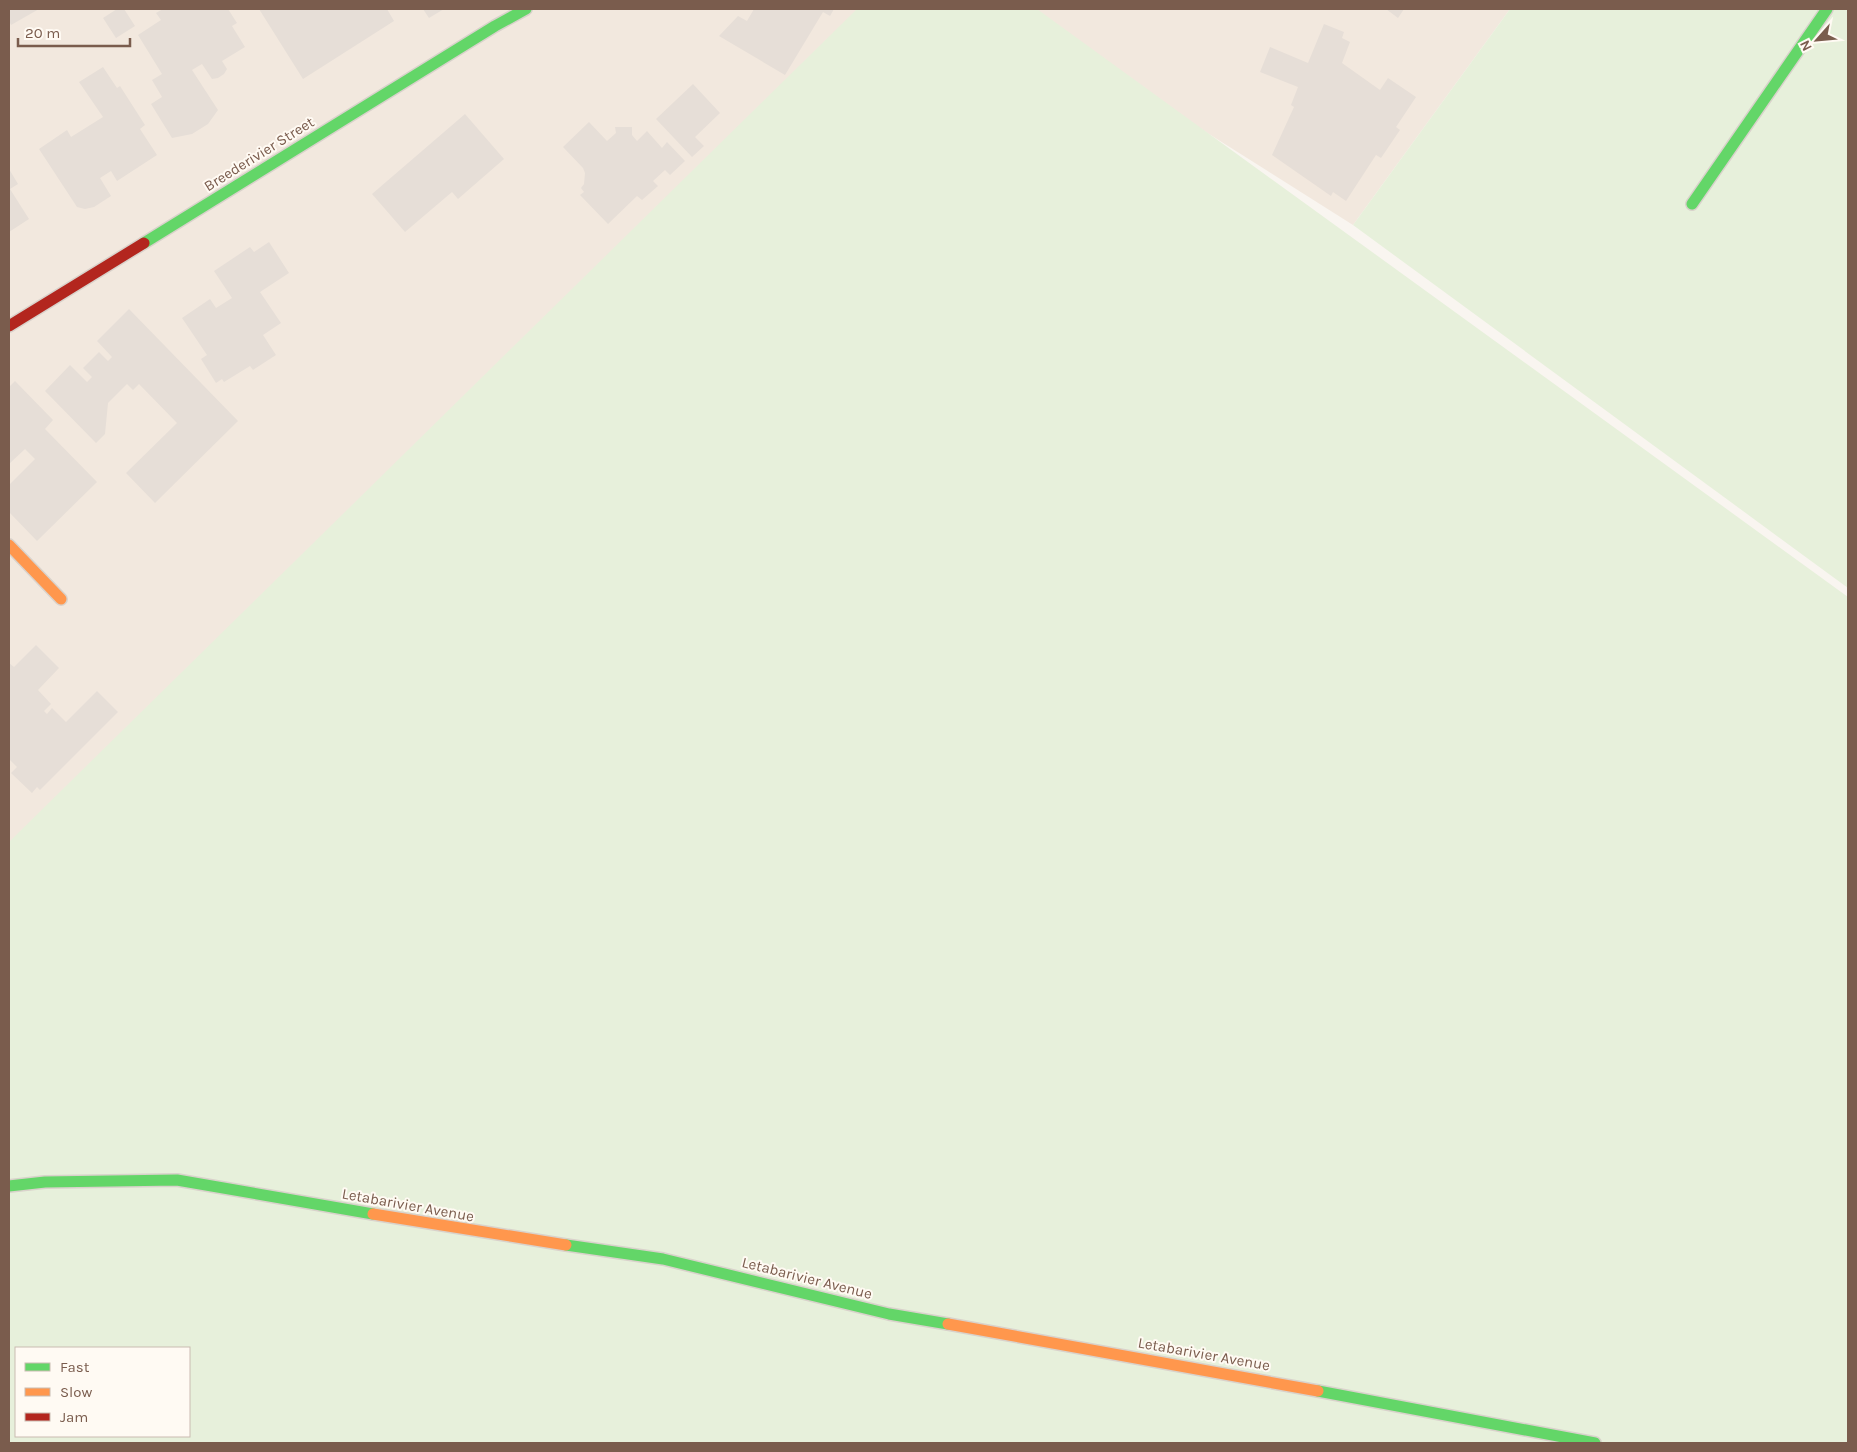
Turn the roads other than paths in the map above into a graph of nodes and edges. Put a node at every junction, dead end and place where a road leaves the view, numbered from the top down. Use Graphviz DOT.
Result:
graph roads {
  1 [pos="526,9"];
  2 [pos="1828,9"];
  3 [pos="1692,204"];
  4 [pos="9,326"];
  5 [pos="9,546"];
  6 [pos="61,599"];
  7 [pos="9,1186"];
  8 [pos="1594,1443"];
  1 -- 4 [label="street, Breederivier Street"];
  2 -- 3 [label="street"];
  5 -- 6 [label="street"];
  7 -- 8 [label="street, Letabarivier Avenue"];
}
